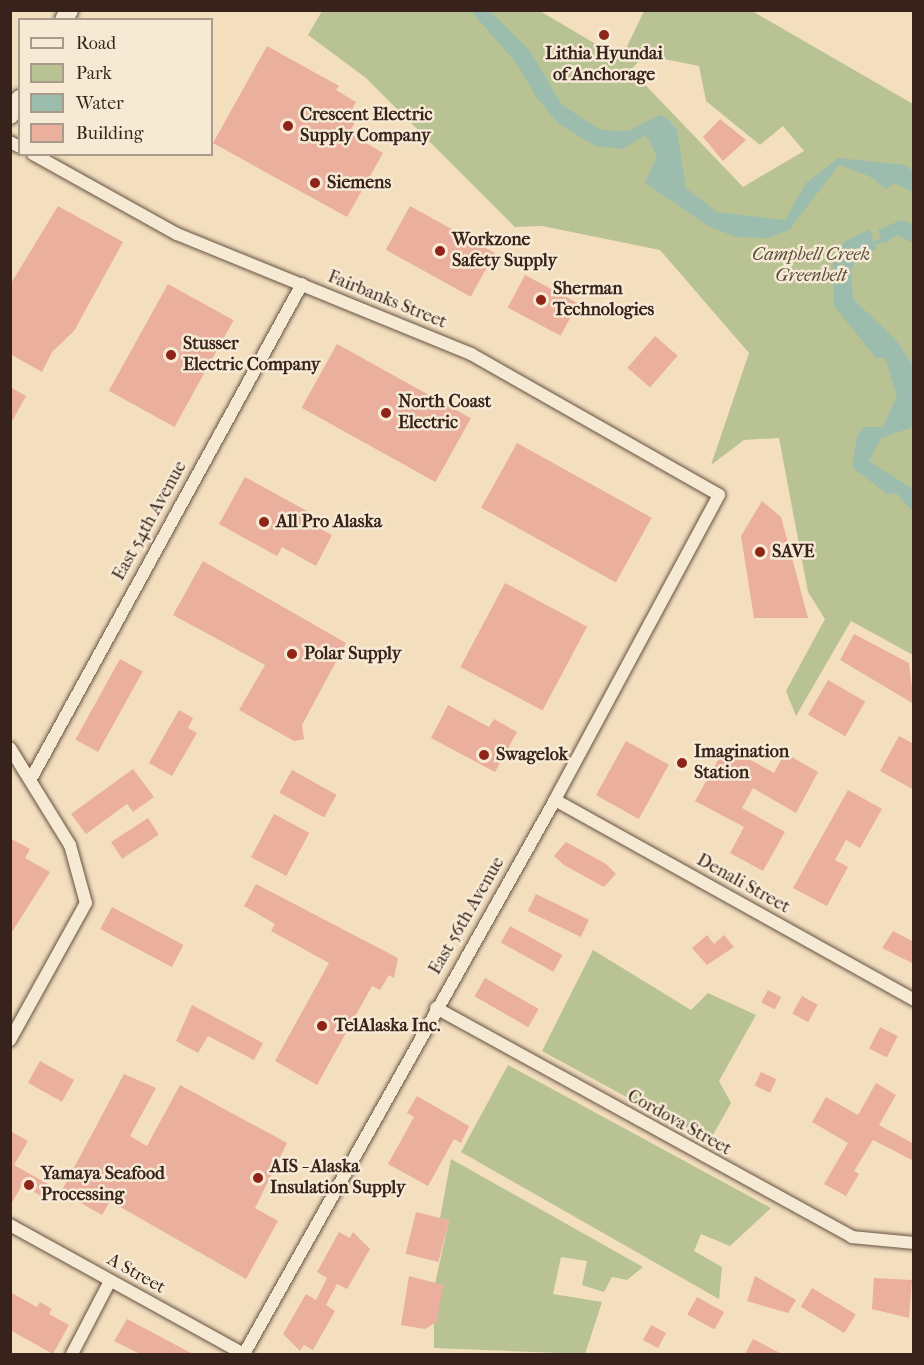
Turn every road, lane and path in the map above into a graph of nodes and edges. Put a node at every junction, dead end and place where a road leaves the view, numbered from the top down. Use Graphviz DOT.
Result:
graph roads {
  1 [pos="18,102"];
  2 [pos="10,115"];
  3 [pos="37,156"];
  4 [pos="302,284"];
  5 [pos="719,495"];
  6 [pos="10,748"];
  7 [pos="32,777"];
  8 [pos="555,800"];
  9 [pos="914,1000"];
  10 [pos="436,1008"];
  11 [pos="10,1040"];
  12 [pos="10,1225"];
  13 [pos="914,1243"];
  14 [pos="110,1281"];
  15 [pos="72,1354"];
  16 [pos="244,1354"];
  1 -- 2 [label="main road"];
  3 -- 4 [label="street, Fairbanks Street"];
  4 -- 5 [label="street, Fairbanks Street"];
  4 -- 7 [label="street, East 54th Avenue"];
  5 -- 8 [label="street, East 56th Avenue"];
  6 -- 7 [label="street"];
  7 -- 11 [label="street"];
  8 -- 9 [label="street, Denali Street"];
  8 -- 10 [label="street, East 56th Avenue"];
  10 -- 13 [label="street, Cordova Street"];
  10 -- 16 [label="street, East 56th Avenue"];
  12 -- 14 [label="street, A Street"];
  14 -- 15 [label="street"];
  14 -- 16 [label="street, A Street"];
}
